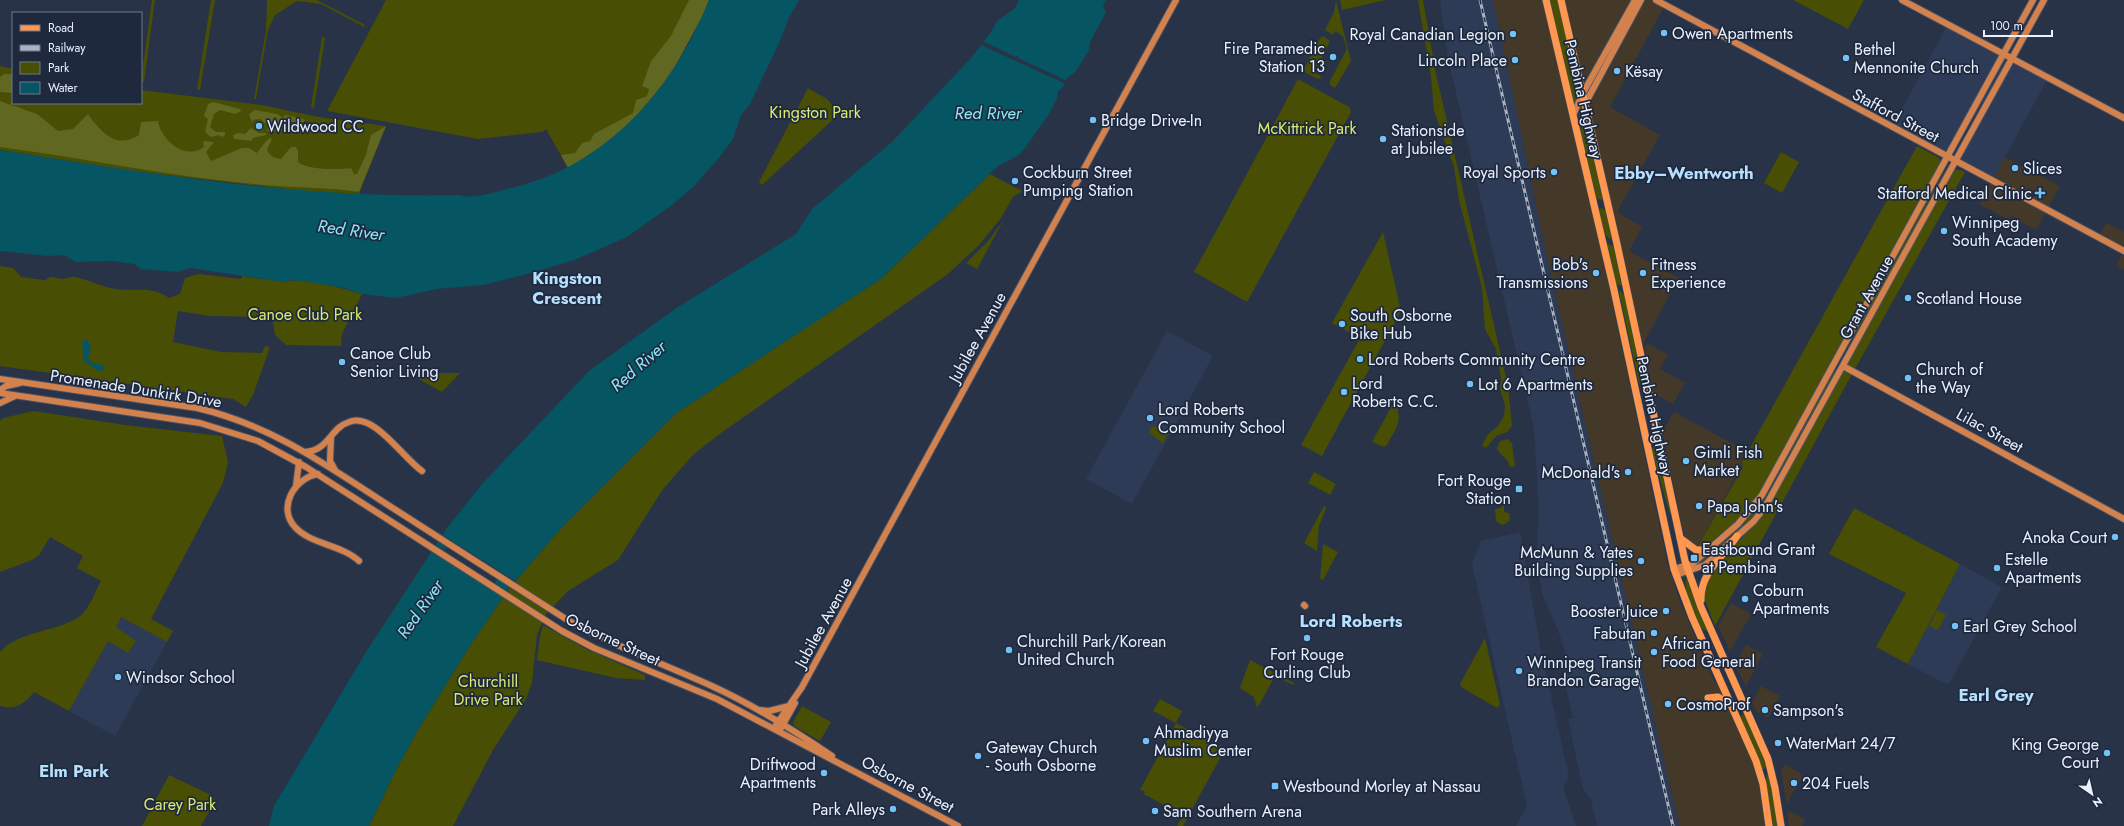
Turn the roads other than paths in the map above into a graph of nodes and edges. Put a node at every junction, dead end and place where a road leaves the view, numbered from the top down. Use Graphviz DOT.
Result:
graph roads {
  1 [pos="1176,0"];
  2 [pos="1546,0"];
  3 [pos="1561,0"];
  4 [pos="1635,0"];
  5 [pos="1641,0"];
  6 [pos="1656,0"];
  7 [pos="1902,0"];
  8 [pos="2033,0"];
  9 [pos="2044,0"];
  10 [pos="2004,54"];
  11 [pos="2012,59"];
  12 [pos="1583,93"];
  13 [pos="1584,104"];
  14 [pos="1574,114"];
  15 [pos="2124,118"];
  16 [pos="1948,157"];
  17 [pos="1956,161"];
  18 [pos="2124,251"];
  19 [pos="1842,366"];
  20 [pos="0,379"];
  21 [pos="26,382"];
  22 [pos="0,390"];
  23 [pos="0,393"];
  24 [pos="16,395"];
  25 [pos="0,402"];
  26 [pos="331,438"];
  27 [pos="304,452"];
  28 [pos="299,462"];
  29 [pos="422,471"];
  30 [pos="318,474"];
  31 [pos="339,474"];
  32 [pos="296,486"];
  33 [pos="389,506"];
  34 [pos="383,515"];
  35 [pos="2124,519"];
  36 [pos="1737,536"];
  37 [pos="1679,538"];
  38 [pos="1708,550"];
  39 [pos="360,561"];
  40 [pos="1687,568"];
  41 [pos="1675,572"];
  42 [pos="1701,607"];
  43 [pos="1699,632"];
  44 [pos="1717,642"];
  45 [pos="802,687"];
  46 [pos="1708,698"];
  47 [pos="1732,705"];
  48 [pos="789,706"];
  49 [pos="755,709"];
  50 [pos="781,724"];
  51 [pos="776,731"];
  52 [pos="845,765"];
  53 [pos="958,826"];
  54 [pos="1768,826"];
  55 [pos="1781,826"];
  1 -- 45 [label="main road, Jubilee Avenue"];
  2 -- 14 [label="main road, Pembina Highway"];
  3 -- 12 [label="main road, Pembina Highway"];
  4 -- 12 [label="main road"];
  5 -- 13 [label="main road"];
  6 -- 16 [label="main road, Stafford Street"];
  7 -- 10 [label="main road"];
  8 -- 10 [label="main road, Grant Avenue"];
  9 -- 11 [label="main road, Grant Avenue"];
  10 -- 11 [label="main road"];
  10 -- 16 [label="main road, Grant Avenue"];
  11 -- 15 [label="main road"];
  11 -- 17 [label="main road, Grant Avenue"];
  12 -- 13 [label="main road, Pembina Highway"];
  12 -- 14 [label="main road"];
  13 -- 37 [label="main road, Pembina Highway"];
  14 -- 41 [label="main road, Pembina Highway"];
  16 -- 17 [label="main road, Stafford Street"];
  16 -- 38 [label="main road, Grant Avenue"];
  17 -- 18 [label="main road, Stafford Street"];
  17 -- 19 [label="main road, Grant Avenue"];
  19 -- 35 [label="main road, Lilac Street"];
  19 -- 36 [label="main road, Grant Avenue"];
  20 -- 21 [label="main road, Promenade Dunkirk Drive"];
  21 -- 22 [label="main road"];
  21 -- 27 [label="main road, Promenade Dunkirk Drive"];
  23 -- 24 [label="main road, Promenade Dunkirk Drive"];
  24 -- 25 [label="main road"];
  24 -- 28 [label="main road, Promenade Dunkirk Drive"];
  26 -- 27 [label="main road"];
  26 -- 29 [label="main road"];
  26 -- 31 [label="main road"];
  27 -- 31 [label="main road, Promenade Dunkirk Drive"];
  28 -- 30 [label="main road, Promenade Dunkirk Drive"];
  28 -- 32 [label="main road"];
  30 -- 32 [label="main road"];
  30 -- 34 [label="main road, Promenade Dunkirk Drive"];
  31 -- 33 [label="main road, Promenade Dunkirk Drive"];
  32 -- 39 [label="main road"];
  33 -- 49 [label="main road, Osborne Street"];
  34 -- 51 [label="main road, Osborne Street"];
  36 -- 40 [label="main road, Grant Avenue"];
  36 -- 42 [label="main road"];
  37 -- 38 [label="main road"];
  37 -- 40 [label="main road, Pembina Highway"];
  38 -- 40 [label="main road, Grant Avenue"];
  40 -- 41 [label="main road, Grant Avenue"];
  40 -- 42 [label="main road, Pembina Highway"];
  41 -- 43 [label="main road, Pembina Highway"];
  42 -- 44 [label="main road, Pembina Highway"];
  43 -- 44 [label="main road"];
  43 -- 47 [label="main road, Pembina Highway"];
  44 -- 55 [label="main road, Pembina Highway"];
  45 -- 48 [label="main road, Jubilee Avenue"];
  45 -- 50 [label="main road, Jubilee Avenue"];
  46 -- 47 [label="main road"];
  47 -- 54 [label="main road, Pembina Highway"];
  48 -- 49 [label="main road"];
  48 -- 50 [label="main road, Jubilee Avenue"];
  49 -- 50 [label="main road, Osborne Street"];
  50 -- 51 [label="main road, Jubilee Avenue"];
  50 -- 52 [label="main road, Osborne Street"];
  51 -- 52 [label="main road, Osborne Street"];
  52 -- 53 [label="main road, Osborne Street"];
}
